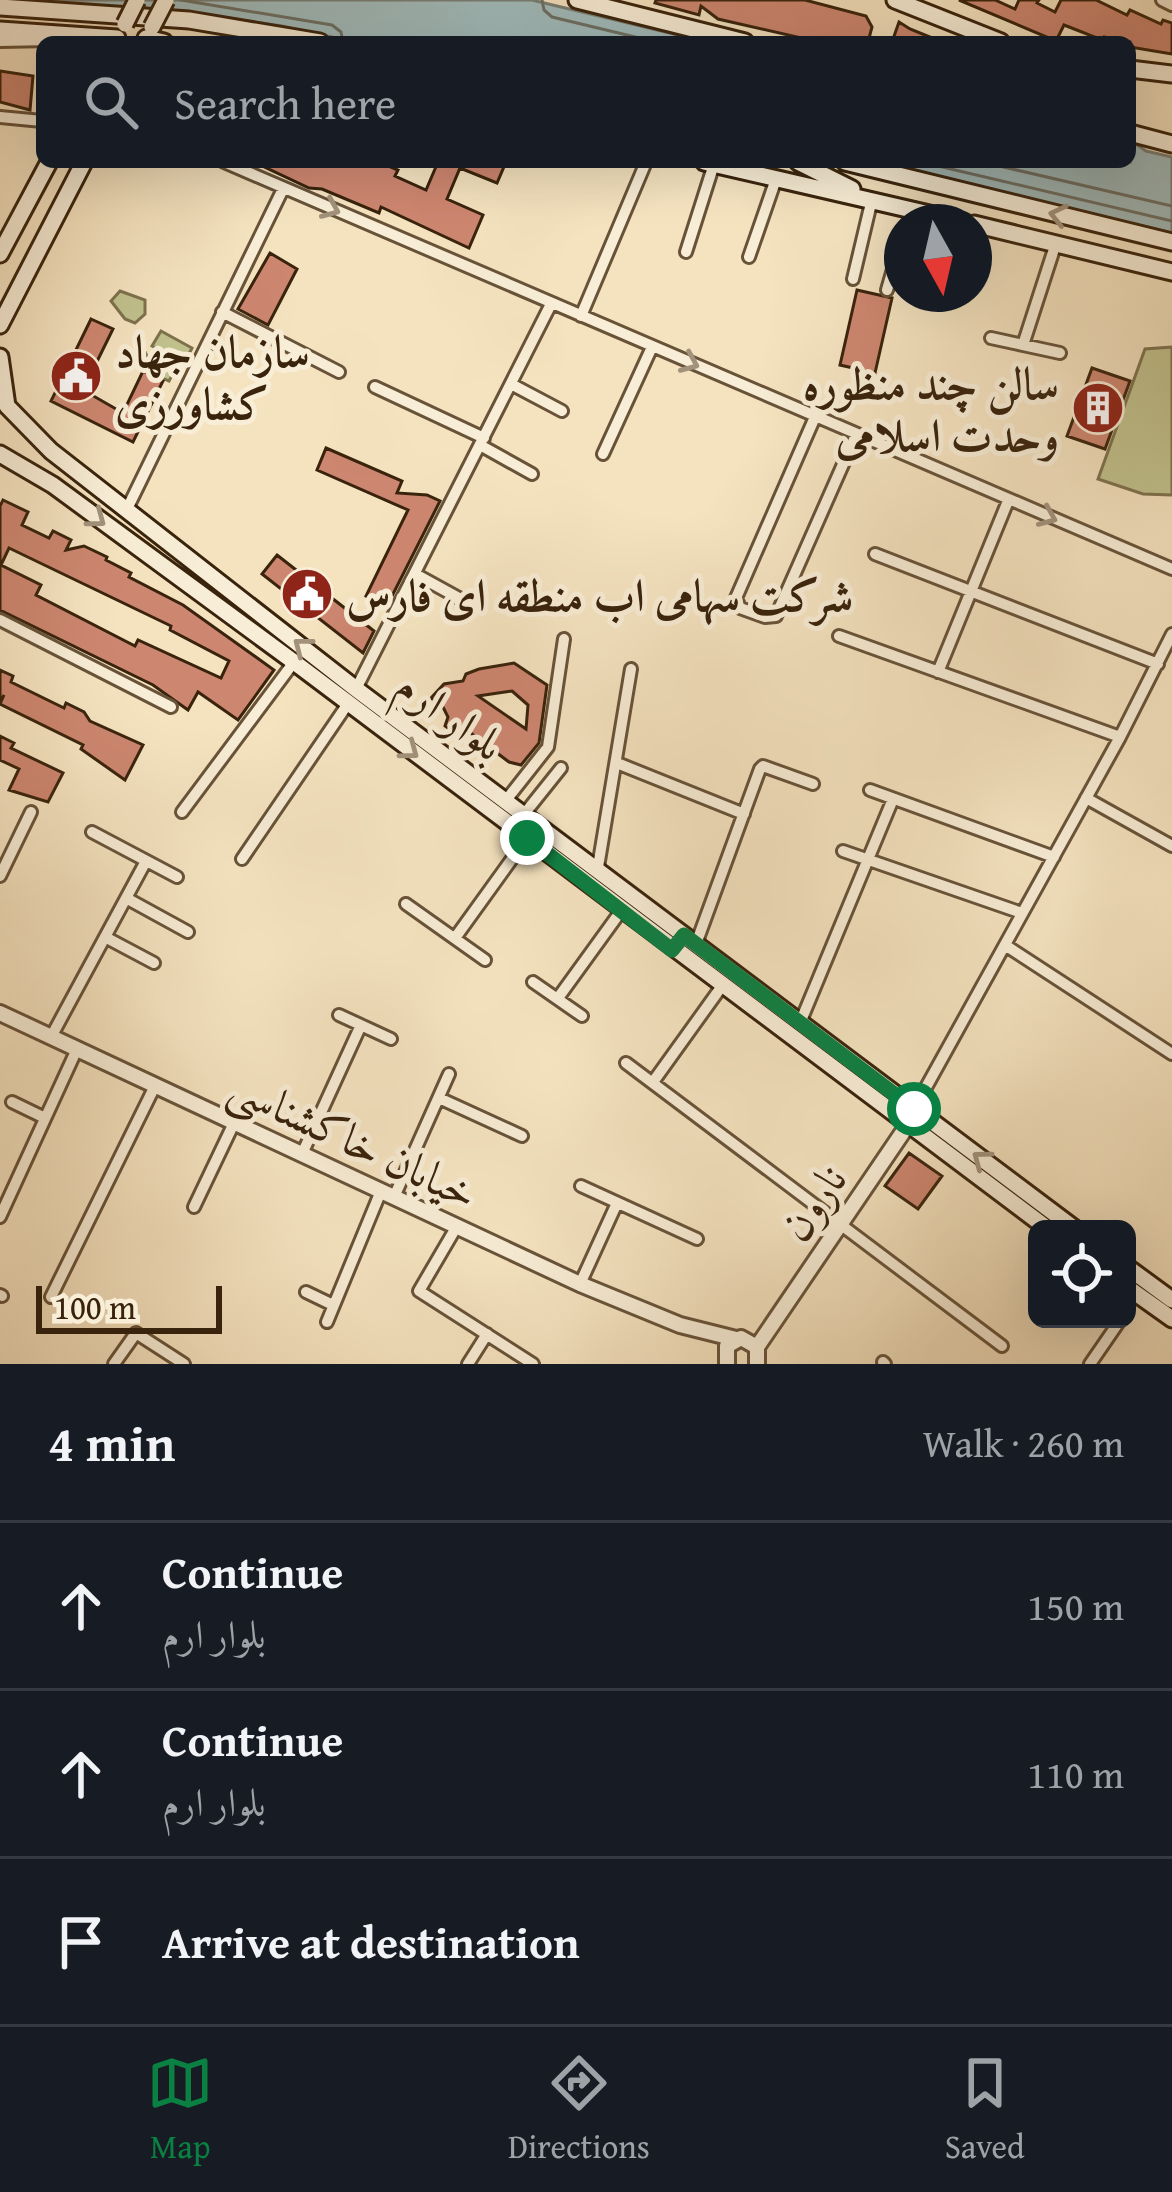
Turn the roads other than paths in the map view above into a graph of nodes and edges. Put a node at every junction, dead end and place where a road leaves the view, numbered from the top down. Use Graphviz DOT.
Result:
graph roads {
  1 [pos="137,0"];
  2 [pos="166,0"];
  3 [pos="577,0"];
  4 [pos="1162,0"];
  5 [pos="899,1"];
  6 [pos="1172,4"];
  7 [pos="0,7"];
  8 [pos="0,30"];
  9 [pos="118,35"];
  10 [pos="152,36"];
  11 [pos="284,36"];
  12 [pos="721,36"];
  13 [pos="985,36"];
  14 [pos="36,39"];
  15 [pos="0,41"];
  16 [pos="1136,70"];
  17 [pos="1172,74"];
  18 [pos="0,117"];
  19 [pos="36,120"];
  20 [pos="1136,135"];
  21 [pos="1172,144"];
  22 [pos="47,168"];
  23 [pos="81,168"];
  24 [pos="237,168"];
  25 [pos="644,168"];
  26 [pos="708,168"];
  27 [pos="730,168"];
  28 [pos="810,168"];
  29 [pos="870,168"];
  30 [pos="776,179"];
  31 [pos="284,189"];
  32 [pos="868,198"];
  33 [pos="884,205"];
  34 [pos="14,226"];
  35 [pos="992,228"];
  36 [pos="44,240"];
  37 [pos="1172,242"];
  38 [pos="1056,243"];
  39 [pos="686,252"];
  40 [pos="0,254"];
  41 [pos="749,257"];
  42 [pos="1172,272"];
  43 [pos="853,279"];
  44 [pos="551,304"];
  45 [pos="222,312"];
  46 [pos="581,316"];
  47 [pos="0,325"];
  48 [pos="992,338"];
  49 [pos="1023,345"];
  50 [pos="652,347"];
  51 [pos="1060,353"];
  52 [pos="0,357"];
  53 [pos="340,372"];
  54 [pos="511,384"];
  55 [pos="374,387"];
  56 [pos="562,411"];
  57 [pos="0,414"];
  58 [pos="815,418"];
  59 [pos="20,421"];
  60 [pos="856,435"];
  61 [pos="482,441"];
  62 [pos="0,454"];
  63 [pos="603,454"];
  64 [pos="532,474"];
  65 [pos="1008,500"];
  66 [pos="127,508"];
  67 [pos="875,554"];
  68 [pos="1172,569"];
  69 [pos="415,574"];
  70 [pos="971,593"];
  71 [pos="466,602"];
  72 [pos="0,620"];
  73 [pos="1172,634"];
  74 [pos="839,636"];
  75 [pos="564,638"];
  76 [pos="1169,652"];
  77 [pos="294,662"];
  78 [pos="1157,664"];
  79 [pos="631,669"];
  80 [pos="938,672"];
  81 [pos="356,689"];
  82 [pos="347,705"];
  83 [pos="171,707"];
  84 [pos="1120,736"];
  85 [pos="617,763"];
  86 [pos="561,768"];
  87 [pos="813,784"];
  88 [pos="870,790"];
  89 [pos="1087,798"];
  90 [pos="506,799"];
  91 [pos="893,799"];
  92 [pos="31,812"];
  93 [pos="182,812"];
  94 [pos="525,813"];
  95 [pos="744,814"];
  96 [pos="92,832"];
  97 [pos="527,838"];
  98 [pos="1172,846"];
  99 [pos="843,850"];
  100 [pos="1054,857"];
  101 [pos="242,859"];
  102 [pos="866,860"];
  103 [pos="146,861"];
  104 [pos="598,867"];
  105 [pos="0,876"];
  106 [pos="177,878"];
  107 [pos="126,898"];
  108 [pos="406,904"];
  109 [pos="621,910"];
  110 [pos="1022,913"];
  111 [pos="188,932"];
  112 [pos="105,938"];
  113 [pos="455,938"];
  114 [pos="690,940"];
  115 [pos="1005,945"];
  116 [pos="672,950"];
  117 [pos="485,960"];
  118 [pos="154,963"];
  119 [pos="533,982"];
  120 [pos="722,986"];
  121 [pos="558,998"];
  122 [pos="0,1013"];
  123 [pos="339,1015"];
  124 [pos="582,1016"];
  125 [pos="800,1023"];
  126 [pos="361,1025"];
  127 [pos="51,1037"];
  128 [pos="391,1039"];
  129 [pos="76,1049"];
  130 [pos="1172,1054"];
  131 [pos="626,1063"];
  132 [pos="449,1074"];
  133 [pos="653,1082"];
  134 [pos="155,1086"];
  135 [pos="439,1098"];
  136 [pos="13,1102"];
  137 [pos="914,1109"];
  138 [pos="46,1118"];
  139 [pos="234,1123"];
  140 [pos="907,1126"];
  141 [pos="522,1136"];
  142 [pos="302,1154"];
  143 [pos="581,1186"];
  144 [pos="388,1194"];
  145 [pos="617,1203"];
  146 [pos="194,1207"];
  147 [pos="2,1208"];
  148 [pos="1036,1220"];
  149 [pos="1064,1220"];
  150 [pos="842,1225"];
  151 [pos="457,1226"];
  152 [pos="697,1240"];
  153 [pos="1136,1274"];
  154 [pos="580,1284"];
  155 [pos="306,1292"];
  156 [pos="1136,1293"];
  157 [pos="52,1297"];
  158 [pos="1172,1300"];
  159 [pos="333,1305"];
  160 [pos="1172,1319"];
  161 [pos="327,1322"];
  162 [pos="680,1325"];
  163 [pos="1115,1328"];
  164 [pos="487,1334"];
  165 [pos="1002,1346"];
  166 [pos="751,1348"];
  167 [pos="724,1361"];
  168 [pos="114,1364"];
  169 [pos="184,1364"];
  170 [pos="468,1364"];
  171 [pos="532,1364"];
  172 [pos="774,1364"];
  173 [pos="1090,1364"];
  1 -- 9 [label="main road, bridge"];
  2 -- 10 [label="main road, bridge"];
  3 -- 12 [label="main road"];
  4 -- 6 [label="street"];
  5 -- 13 [label="main road"];
  7 -- 11 [label="main road"];
  8 -- 9 [label="main road"];
  14 -- 15 [label="street"];
  16 -- 17 [label="main road"];
  18 -- 19 [label="street"];
  20 -- 21 [label="main road"];
  22 -- 34 [label="main road"];
  23 -- 36 [label="main road"];
  24 -- 31 [label="street"];
  25 -- 46 [label="street"];
  26 -- 39 [label="street"];
  27 -- 30 [label="main road"];
  28 -- 32 [label="main road"];
  37 -- 29 [label="main road, one-way"];
  30 -- 32 [label="main road"];
  30 -- 41 [label="street"];
  31 -- 44 [label="street, one-way"];
  31 -- 45 [label="street"];
  32 -- 33 [label="main road"];
  32 -- 43 [label="street"];
  34 -- 36 [label="main road"];
  34 -- 40 [label="main road"];
  35 -- 38 [label="main road"];
  36 -- 47 [label="main road"];
  38 -- 42 [label="main road"];
  38 -- 49 [label="street"];
  44 -- 46 [label="street"];
  44 -- 54 [label="street"];
  45 -- 53 [label="street"];
  45 -- 66 [label="street"];
  46 -- 50 [label="street"];
  48 -- 49 [label="street"];
  49 -- 51 [label="street"];
  50 -- 58 [label="street, one-way"];
  50 -- 63 [label="street"];
  52 -- 59 [label="main road"];
  54 -- 56 [label="street"];
  54 -- 61 [label="street"];
  55 -- 61 [label="street"];
  57 -- 59 [label="main road"];
  58 -- 60 [label="street"];
  58 -- 60 [label="street"];
  59 -- 66 [label="main road, بلوار ارم"];
  60 -- 65 [label="street"];
  61 -- 64 [label="street"];
  61 -- 69 [label="street"];
  62 -- 77 [label="main road, بلوار ارم, one-way"];
  65 -- 68 [label="street, one-way"];
  65 -- 70 [label="street"];
  81 -- 66 [label="main road, بلوار ارم, one-way"];
  67 -- 70 [label="street"];
  69 -- 71 [label="street"];
  69 -- 81 [label="street"];
  70 -- 78 [label="street"];
  70 -- 80 [label="street"];
  72 -- 83 [label="street"];
  73 -- 76 [label="street"];
  74 -- 80 [label="street"];
  75 -- 90 [label="street"];
  76 -- 78 [label="street"];
  77 -- 82 [label="main road, بلوار ارم"];
  77 -- 93 [label="street"];
  78 -- 84 [label="street"];
  79 -- 85 [label="street"];
  80 -- 84 [label="street"];
  81 -- 90 [label="main road, بلوار ارم"];
  82 -- 97 [label="main road, بلوار ارم, one-way"];
  82 -- 101 [label="street"];
  84 -- 89 [label="street"];
  85 -- 95 [label="street"];
  85 -- 104 [label="street"];
  86 -- 94 [label="street"];
  87 -- 95 [label="street"];
  88 -- 91 [label="street"];
  89 -- 98 [label="street"];
  89 -- 100 [label="street"];
  90 -- 94 [label="main road, بلوار ارم"];
  91 -- 100 [label="street"];
  91 -- 102 [label="street"];
  92 -- 105 [label="street"];
  94 -- 104 [label="main road, بلوار ارم"];
  95 -- 114 [label="street"];
  96 -- 103 [label="street"];
  97 -- 109 [label="main road, بلوار ارم"];
  97 -- 113 [label="street"];
  99 -- 102 [label="street"];
  100 -- 110 [label="street"];
  102 -- 110 [label="street"];
  102 -- 125 [label="street"];
  103 -- 106 [label="street"];
  103 -- 107 [label="street"];
  104 -- 114 [label="main road, بلوار ارم"];
  107 -- 111 [label="street"];
  107 -- 112 [label="street"];
  108 -- 113 [label="street"];
  109 -- 116 [label="main road, بلوار ارم"];
  109 -- 121 [label="street"];
  110 -- 115 [label="street"];
  112 -- 118 [label="street"];
  112 -- 127 [label="street"];
  113 -- 117 [label="street"];
  114 -- 116 [label="main road"];
  114 -- 125 [label="main road, بلوار ارم"];
  115 -- 130 [label="street"];
  115 -- 137 [label="street"];
  116 -- 120 [label="main road, بلوار ارم"];
  119 -- 121 [label="street"];
  120 -- 133 [label="street"];
  120 -- 140 [label="main road, بلوار ارم"];
  121 -- 124 [label="street"];
  122 -- 127 [label="street, خیابان خاکشناسی"];
  123 -- 126 [label="street"];
  125 -- 137 [label="main road, بلوار ارم"];
  126 -- 128 [label="street"];
  126 -- 142 [label="street"];
  127 -- 129 [label="street, خیابان خاکشناسی"];
  129 -- 134 [label="street, خیابان خاکشناسی"];
  129 -- 138 [label="street"];
  131 -- 133 [label="street"];
  132 -- 135 [label="street"];
  133 -- 150 [label="street"];
  134 -- 139 [label="street, خیابان خاکشناسی"];
  134 -- 157 [label="street"];
  135 -- 141 [label="street"];
  135 -- 144 [label="street"];
  136 -- 138 [label="street"];
  149 -- 137 [label="main road, بلوار ارم, one-way"];
  138 -- 147 [label="street"];
  139 -- 142 [label="street, خیابان خاکشناسی"];
  139 -- 146 [label="street"];
  140 -- 148 [label="main road, بلوار ارم"];
  140 -- 150 [label="street, نارون"];
  142 -- 144 [label="street, خیابان خاکشناسی"];
  143 -- 145 [label="street"];
  144 -- 151 [label="street, خیابان خاکشناسی"];
  144 -- 159 [label="street"];
  145 -- 152 [label="street"];
  145 -- 154 [label="street"];
  150 -- 165 [label="street"];
  150 -- 166 [label="street, نارون"];
  151 -- 154 [label="street, خیابان خاکشناسی"];
  151 -- 164 [label="street"];
  153 -- 158 [label="main road"];
  154 -- 162 [label="street, خیابان خاکشناسی"];
  155 -- 159 [label="street"];
  156 -- 160 [label="main road"];
  159 -- 161 [label="street"];
  162 -- 166 [label="street, خیابان خاکشناسی"];
  162 -- 167 [label="street, خیابان خاکشناسی"];
  163 -- 173 [label="street"];
  164 -- 170 [label="street"];
  164 -- 171 [label="street"];
  166 -- 167 [label="street, نارون"];
  166 -- 172 [label="street, خیابان خاکشناسی"];
  168 -- 169 [label="street"];
}
